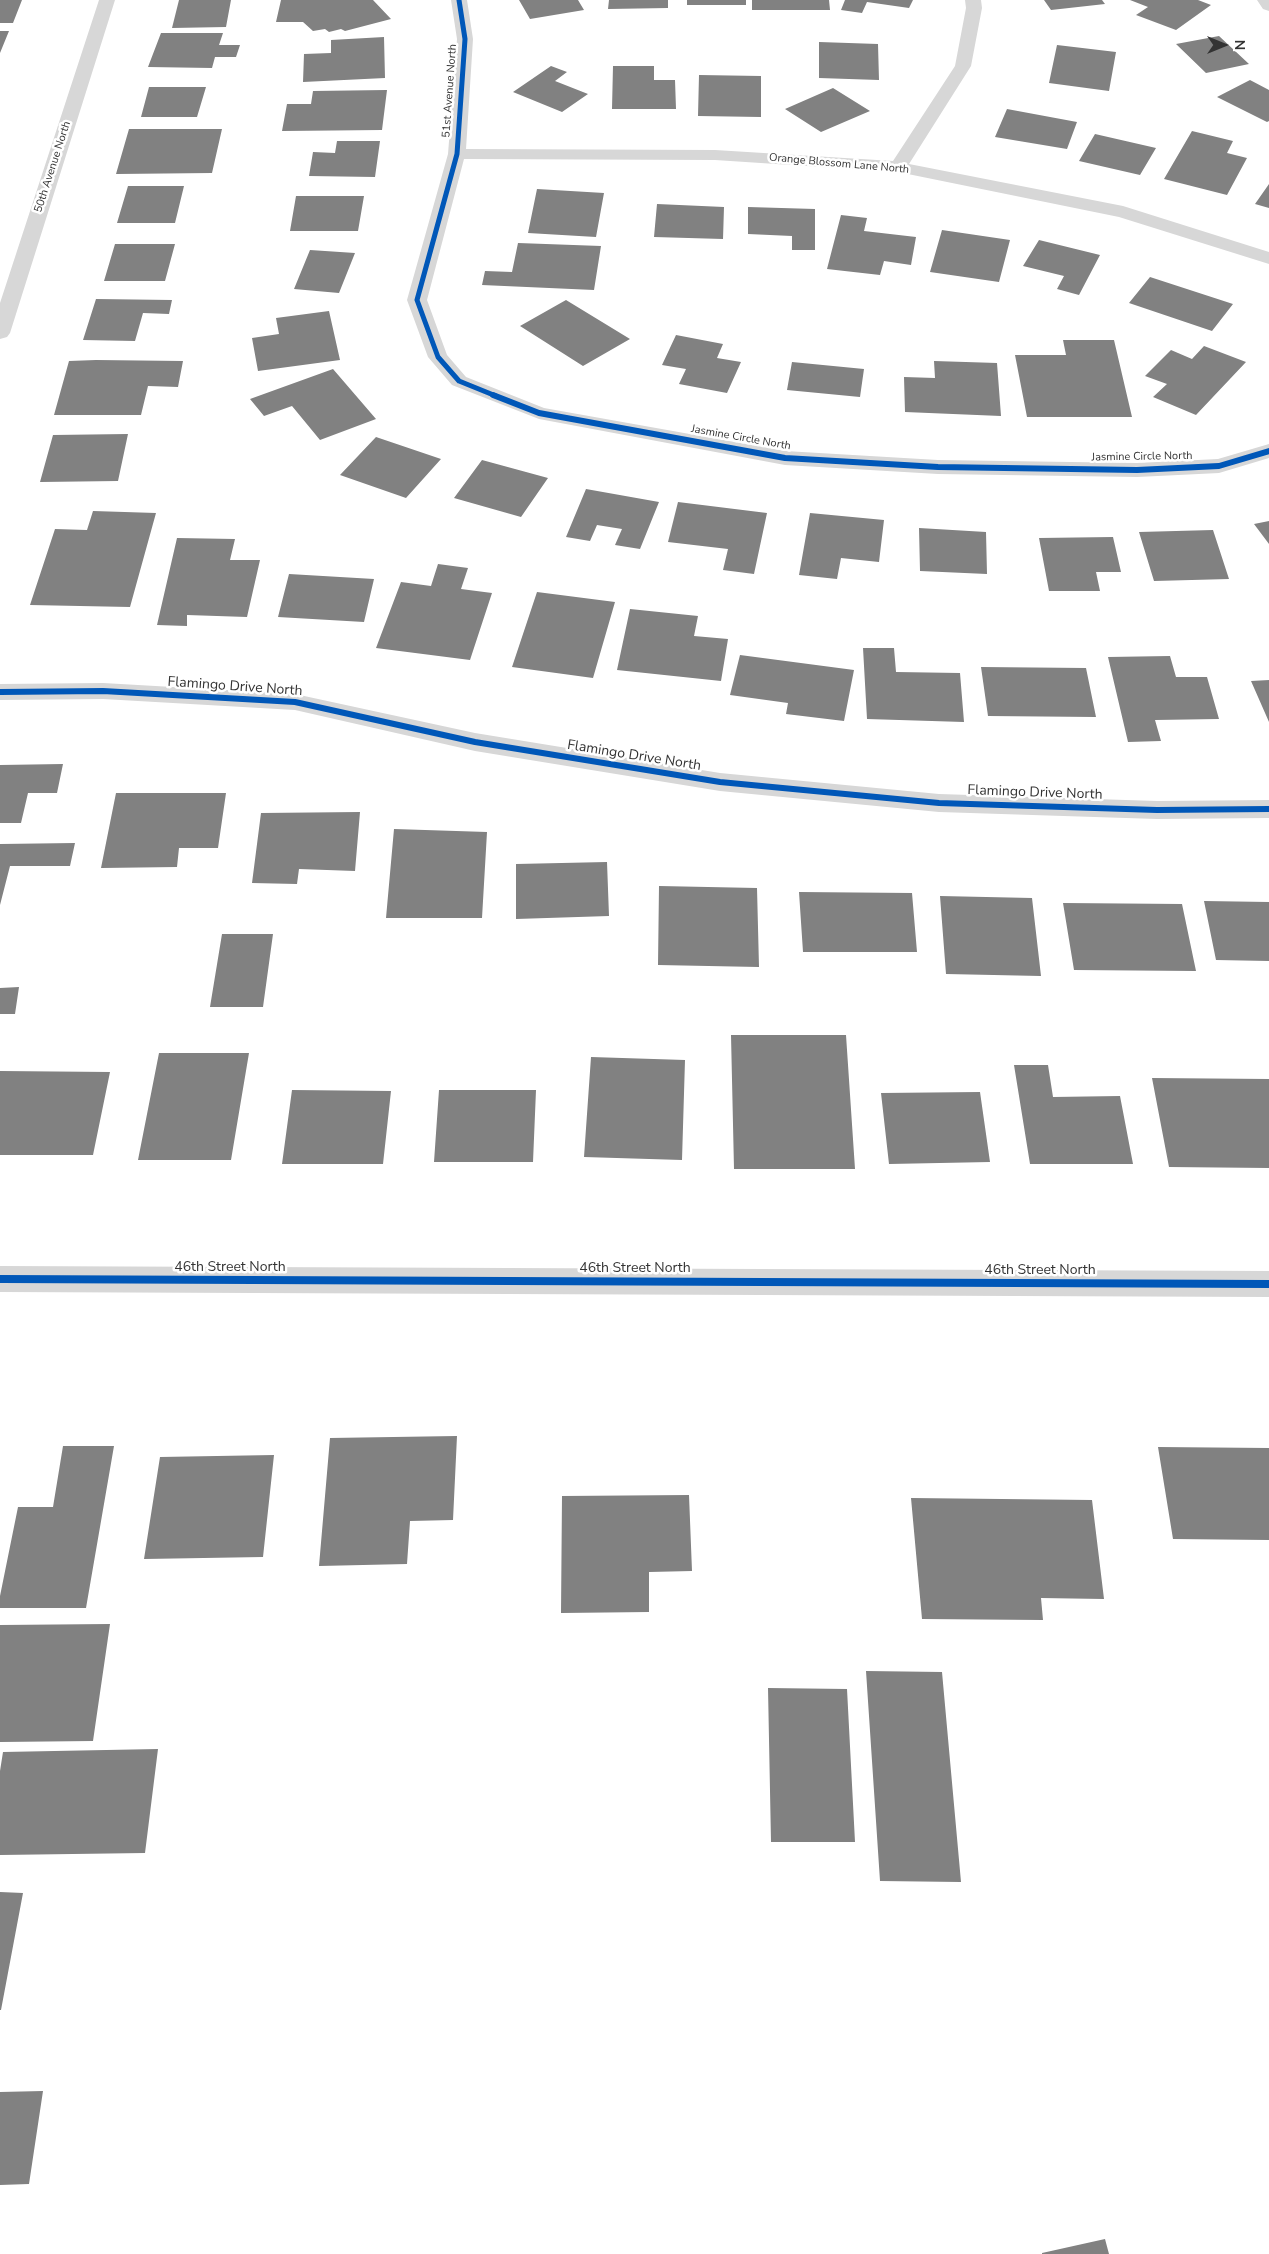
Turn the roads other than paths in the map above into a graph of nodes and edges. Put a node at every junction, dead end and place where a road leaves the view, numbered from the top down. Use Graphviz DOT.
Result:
graph roads {
  1 [pos="107,0"];
  2 [pos="459,0"];
  3 [pos="973,0"];
  4 [pos="1264,0"];
  5 [pos="1269,6"];
  6 [pos="457,154"];
  7 [pos="898,167"];
  8 [pos="1269,258"];
  9 [pos="0,333"];
  10 [pos="1269,451"];
  11 [pos="0,692"];
  12 [pos="1269,809"];
  13 [pos="0,1280"];
  14 [pos="1269,1284"];
  1 -- 9 [label="street, 50th Avenue North"];
  2 -- 6 [label="street, 51st Avenue North"];
  3 -- 7 [label="street"];
  4 -- 5 [label="street"];
  6 -- 7 [label="street, Orange Blossom Lane North"];
  6 -- 10 [label="street, Jasmine Circle North"];
  7 -- 8 [label="street, Orange Blossom Lane North"];
  11 -- 12 [label="street, Flamingo Drive North"];
  13 -- 14 [label="street, 46th Street North"];
}
